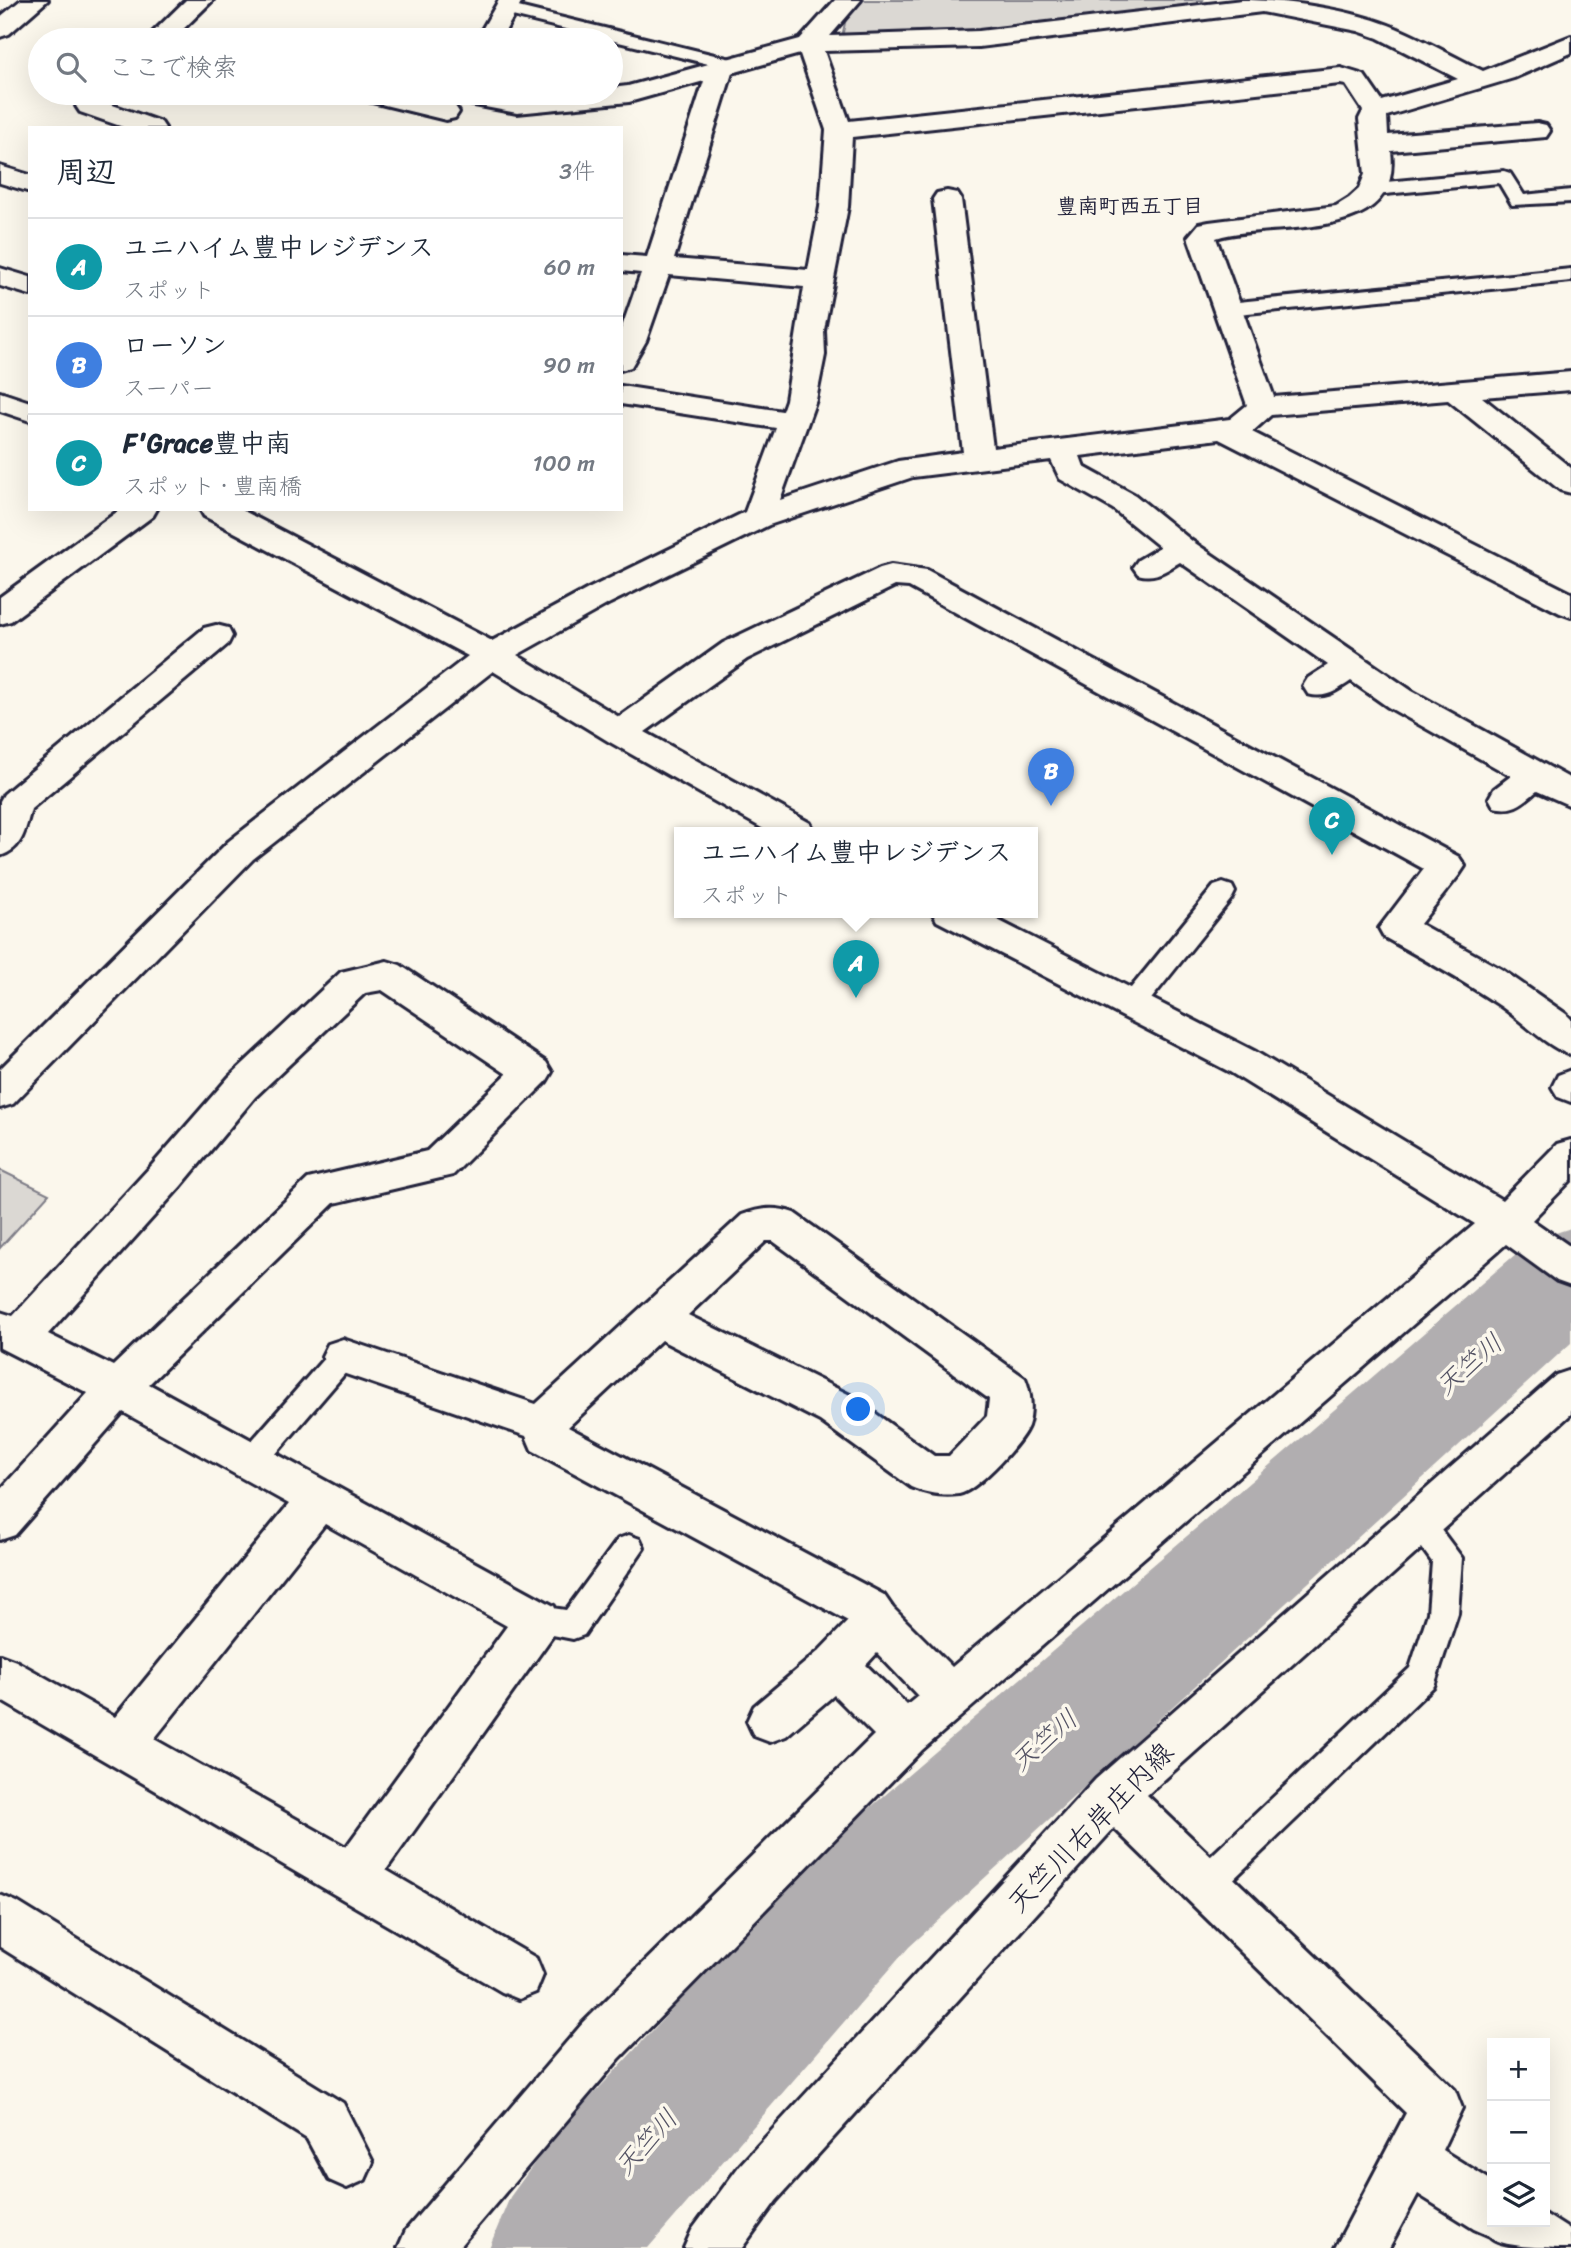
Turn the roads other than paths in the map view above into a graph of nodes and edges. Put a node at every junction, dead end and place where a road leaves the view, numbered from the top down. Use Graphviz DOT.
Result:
graph roads {
  1 [pos="36,0"];
  2 [pos="201,0"];
  3 [pos="837,3"];
  4 [pos="1264,3"];
  5 [pos="508,5"];
  6 [pos="170,28"];
  7 [pos="495,28"];
  8 [pos="571,28"];
  9 [pos="0,29"];
  10 [pos="623,43"];
  11 [pos="809,44"];
  12 [pos="1571,44"];
  13 [pos="727,67"];
  14 [pos="1478,79"];
  15 [pos="623,95"];
  16 [pos="90,105"];
  17 [pos="554,105"];
  18 [pos="448,107"];
  19 [pos="533,108"];
  20 [pos="1376,111"];
  21 [pos="146,126"];
  22 [pos="839,130"];
  23 [pos="1536,131"];
  24 [pos="1376,144"];
  25 [pos="0,174"];
  26 [pos="28,183"];
  27 [pos="1375,189"];
  28 [pos="1571,196"];
  29 [pos="947,199"];
  30 [pos="623,263"];
  31 [pos="658,266"];
  32 [pos="1571,275"];
  33 [pos="0,276"];
  34 [pos="820,280"];
  35 [pos="28,286"];
  36 [pos="1228,309"];
  37 [pos="623,357"];
  38 [pos="1571,381"];
  39 [pos="1455,390"];
  40 [pos="623,396"];
  41 [pos="0,401"];
  42 [pos="1263,407"];
  43 [pos="28,411"];
  44 [pos="793,422"];
  45 [pos="1223,429"];
  46 [pos="1062,449"];
  47 [pos="979,458"];
  48 [pos="1571,483"];
  49 [pos="139,511"];
  50 [pos="219,511"];
  51 [pos="758,518"];
  52 [pos="1181,548"];
  53 [pos="1149,567"];
  54 [pos="1571,571"];
  55 [pos="1560,601"];
  56 [pos="0,613"];
  57 [pos="216,636"];
  58 [pos="492,656"];
  59 [pos="1352,665"];
  60 [pos="1320,686"];
  61 [pos="620,733"];
  62 [pos="1535,774"];
  63 [pos="1571,794"];
  64 [pos="1506,798"];
  65 [pos="789,827"];
  66 [pos="0,843"];
  67 [pos="1223,892"];
  68 [pos="962,918"];
  69 [pos="1132,1006"];
  70 [pos="1571,1041"];
  71 [pos="0,1093"];
  72 [pos="1571,1155"];
  73 [pos="1518,1232"];
  74 [pos="1571,1269"];
  75 [pos="657,1319"];
  76 [pos="9,1334"];
  77 [pos="343,1356"];
  78 [pos="117,1388"];
  79 [pos="1571,1388"];
  80 [pos="543,1424"];
  81 [pos="252,1461"];
  82 [pos="319,1499"];
  83 [pos="0,1521"];
  84 [pos="1419,1523"];
  85 [pos="629,1548"];
  86 [pos="538,1620"];
  87 [pos="877,1622"];
  88 [pos="835,1666"];
  89 [pos="0,1676"];
  90 [pos="951,1698"];
  91 [pos="770,1721"];
  92 [pos="906,1735"];
  93 [pos="121,1744"];
  94 [pos="1113,1795"];
  95 [pos="353,1877"];
  96 [pos="1205,1884"];
  97 [pos="0,1919"];
  98 [pos="519,1975"];
  99 [pos="1410,2159"];
  100 [pos="347,2162"];
  101 [pos="1487,2208"];
  102 [pos="1518,2227"];
  103 [pos="424,2248"];
  104 [pos="710,2248"];
  105 [pos="1361,2248"];
  106 [pos="1552,2248"];
  1 -- 9 [label="street"];
  2 -- 6 [label="street"];
  3 -- 11 [label="street"];
  4 -- 11 [label="street"];
  4 -- 14 [label="street"];
  5 -- 7 [label="street"];
  5 -- 8 [label="lane"];
  10 -- 13 [label="lane"];
  11 -- 13 [label="street"];
  11 -- 22 [label="street"];
  12 -- 14 [label="street"];
  13 -- 15 [label="street"];
  13 -- 31 [label="street"];
  14 -- 20 [label="street"];
  16 -- 21 [label="street"];
  17 -- 19 [label="street"];
  18 -- 19 [label="street"];
  20 -- 22 [label="street"];
  20 -- 24 [label="street"];
  22 -- 34 [label="street"];
  23 -- 24 [label="street"];
  24 -- 27 [label="street"];
  25 -- 26 [label="street"];
  27 -- 28 [label="lane"];
  27 -- 36 [label="street"];
  29 -- 47 [label="street"];
  30 -- 31 [label="street"];
  31 -- 34 [label="street"];
  31 -- 37 [label="street"];
  32 -- 36 [label="lane"];
  33 -- 35 [label="street"];
  34 -- 44 [label="street"];
  36 -- 42 [label="street"];
  38 -- 39 [label="street"];
  39 -- 42 [label="street"];
  39 -- 48 [label="street"];
  40 -- 44 [label="street"];
  41 -- 43 [label="street"];
  42 -- 45 [label="street"];
  44 -- 51 [label="street"];
  45 -- 46 [label="street"];
  45 -- 55 [label="street"];
  46 -- 47 [label="street"];
  46 -- 52 [label="street"];
  47 -- 51 [label="street"];
  49 -- 56 [label="street"];
  50 -- 58 [label="street"];
  51 -- 58 [label="street"];
  52 -- 53 [label="street"];
  52 -- 59 [label="street"];
  54 -- 55 [label="street"];
  57 -- 66 [label="street"];
  58 -- 61 [label="street"];
  58 -- 71 [label="street"];
  59 -- 60 [label="street"];
  59 -- 62 [label="street"];
  61 -- 65 [label="street"];
  61 -- 70 [label="street"];
  62 -- 63 [label="street"];
  62 -- 64 [label="street"];
  67 -- 69 [label="lane"];
  68 -- 69 [label="street"];
  69 -- 73 [label="street"];
  72 -- 73 [label="street"];
  73 -- 74 [label="street"];
  73 -- 90 [label="street"];
  75 -- 75 [label="street"];
  75 -- 80 [label="street"];
  76 -- 78 [label="street"];
  76 -- 78 [label="street"];
  77 -- 80 [label="street"];
  77 -- 81 [label="lane"];
  78 -- 81 [label="street"];
  78 -- 83 [label="street"];
  79 -- 84 [label="street, 天竺川右岸庄内線"];
  80 -- 87 [label="street"];
  81 -- 82 [label="street"];
  82 -- 86 [label="street"];
  82 -- 93 [label="street"];
  84 -- 94 [label="street, 天竺川右岸庄内線"];
  84 -- 96 [label="lane"];
  85 -- 86 [label="lane"];
  86 -- 95 [label="street"];
  87 -- 88 [label="street"];
  87 -- 90 [label="street"];
  88 -- 91 [label="street"];
  88 -- 92 [label="street"];
  89 -- 93 [label="street"];
  90 -- 92 [label="street"];
  92 -- 103 [label="street"];
  93 -- 95 [label="street"];
  94 -- 96 [label="street"];
  94 -- 104 [label="street, 天竺川右岸庄内線"];
  95 -- 98 [label="street"];
  96 -- 99 [label="street"];
  97 -- 100 [label="street"];
  99 -- 101 [label="street"];
  99 -- 105 [label="street"];
  102 -- 106 [label="street"];
}
